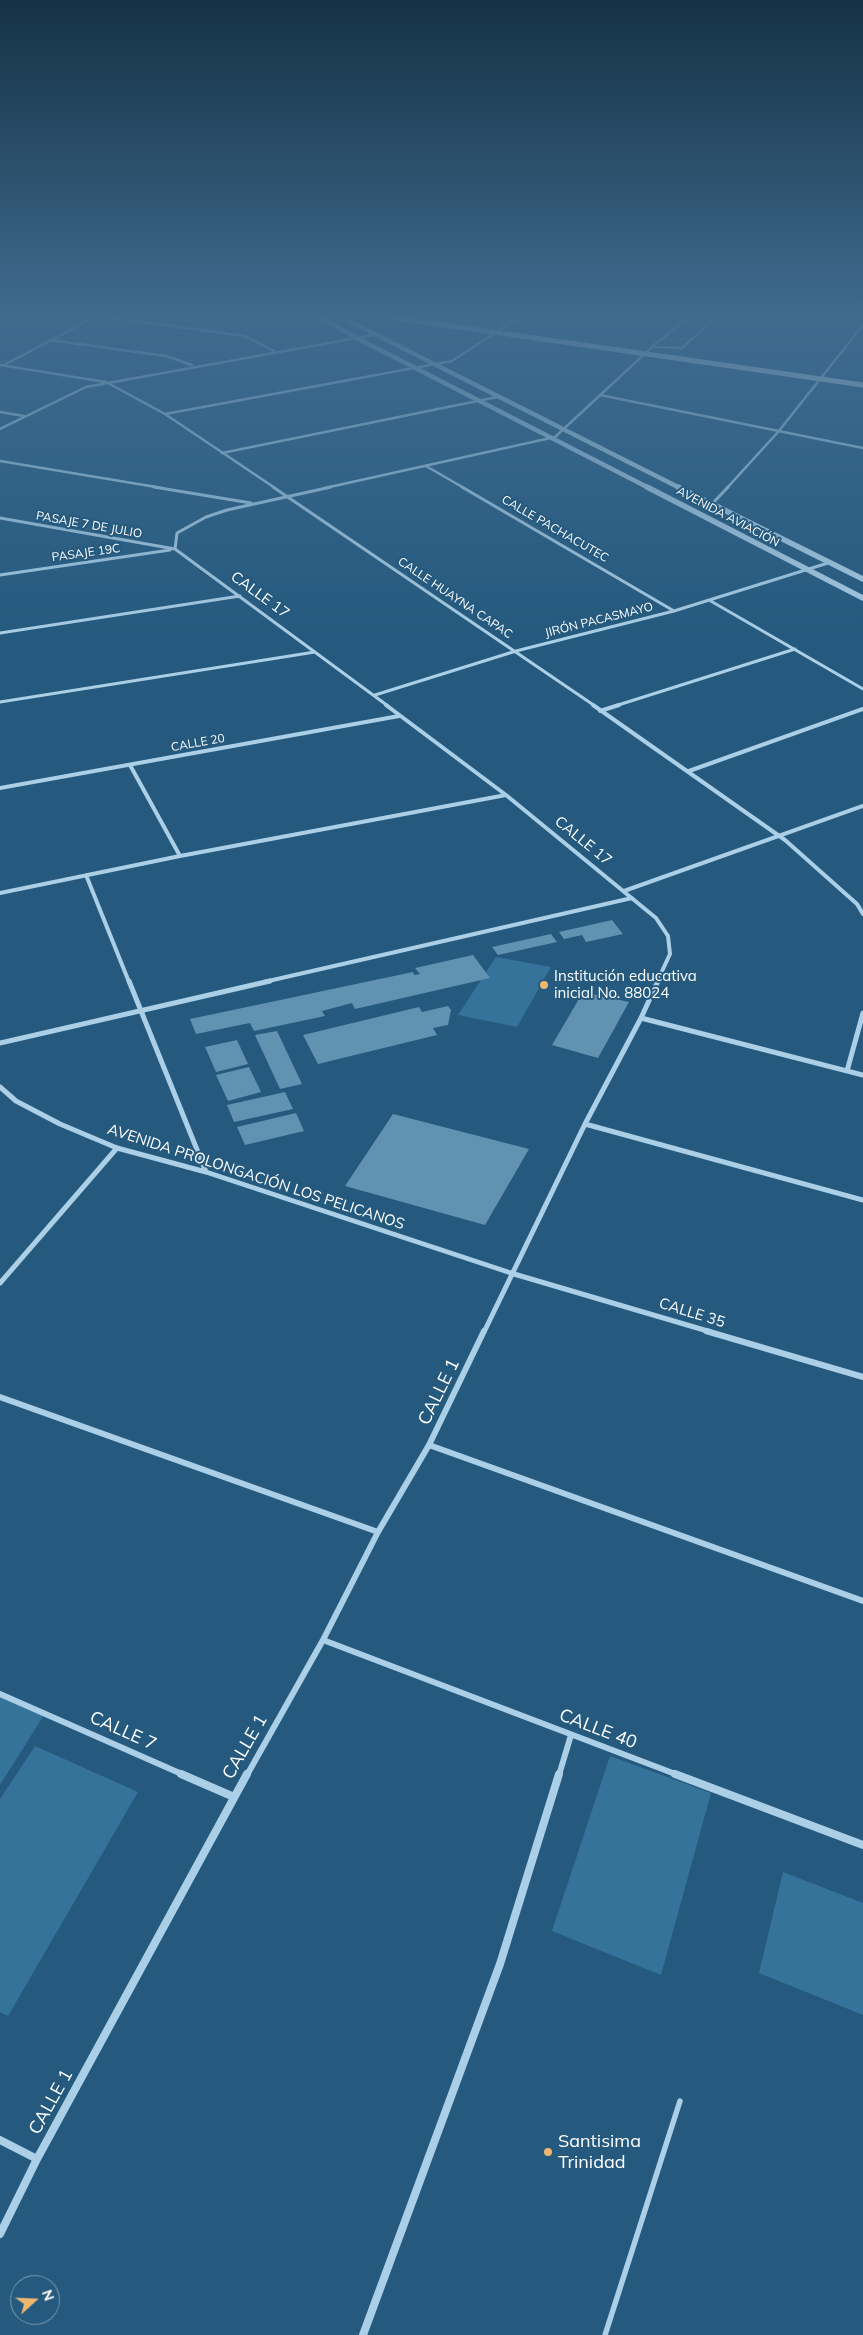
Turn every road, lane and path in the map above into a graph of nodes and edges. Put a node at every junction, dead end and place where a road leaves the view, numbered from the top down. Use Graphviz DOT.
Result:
graph roads {
  1 [pos="180,424"];
  2 [pos="367,424"];
  3 [pos="528,424"];
  4 [pos="550,424"];
  5 [pos="569,424"];
  6 [pos="739,424"];
  7 [pos="784,424"];
  8 [pos="562,430"];
  9 [pos="778,432"];
  10 [pos="554,437"];
  11 [pos="863,448"];
  12 [pos="222,453"];
  13 [pos="0,461"];
  14 [pos="426,466"];
  15 [pos="287,496"];
  16 [pos="254,503"];
  17 [pos="712,504"];
  18 [pos="0,518"];
  19 [pos="175,549"];
  20 [pos="828,563"];
  21 [pos="808,570"];
  22 [pos="0,575"];
  23 [pos="863,579"];
  24 [pos="240,596"];
  25 [pos="863,598"];
  26 [pos="709,600"];
  27 [pos="674,611"];
  28 [pos="0,633"];
  29 [pos="795,649"];
  30 [pos="516,651"];
  31 [pos="315,652"];
  32 [pos="863,689"];
  33 [pos="375,695"];
  34 [pos="0,702"];
  35 [pos="863,709"];
  36 [pos="600,710"];
  37 [pos="399,716"];
  38 [pos="130,765"];
  39 [pos="689,771"];
  40 [pos="0,788"];
  41 [pos="506,795"];
  42 [pos="863,806"];
  43 [pos="779,835"];
  44 [pos="180,856"];
  45 [pos="86,875"];
  46 [pos="624,891"];
  47 [pos="0,893"];
  48 [pos="632,898"];
  49 [pos="863,901"];
  50 [pos="857,904"];
  51 [pos="863,914"];
  52 [pos="142,1010"];
  53 [pos="863,1013"];
  54 [pos="641,1018"];
  55 [pos="0,1043"];
  56 [pos="847,1071"];
  57 [pos="863,1075"];
  58 [pos="0,1087"];
  59 [pos="585,1124"];
  60 [pos="117,1148"];
  61 [pos="206,1172"];
  62 [pos="863,1200"];
  63 [pos="514,1274"];
  64 [pos="0,1283"];
  65 [pos="863,1377"];
  66 [pos="0,1396"];
  67 [pos="429,1445"];
  68 [pos="378,1532"];
  69 [pos="863,1601"];
  70 [pos="323,1640"];
  71 [pos="0,1694"];
  72 [pos="571,1735"];
  73 [pos="234,1796"];
  74 [pos="863,1845"];
  75 [pos="680,2101"];
  76 [pos="0,2140"];
  77 [pos="37,2159"];
  78 [pos="0,2234"];
  79 [pos="363,2335"];
  80 [pos="606,2335"];
  1 -- 12 [label="street, CALLE HUAYNA CAPAC"];
  2 -- 12 [label="street"];
  3 -- 10 [label="street, AVENIDA AVIACIÓN"];
  4 -- 8 [label="street, AVENIDA AVIACIÓN"];
  5 -- 8 [label="street"];
  6 -- 9 [label="street"];
  7 -- 9 [label="street"];
  8 -- 10 [label="street"];
  8 -- 17 [label="street, AVENIDA AVIACIÓN"];
  9 -- 11 [label="street"];
  9 -- 17 [label="street"];
  10 -- 14 [label="street"];
  10 -- 21 [label="street, AVENIDA AVIACIÓN"];
  12 -- 15 [label="street, CALLE HUAYNA CAPAC"];
  13 -- 16 [label="street"];
  14 -- 15 [label="street"];
  14 -- 27 [label="street, CALLE PACHACUTEC"];
  15 -- 16 [label="street"];
  15 -- 30 [label="street, CALLE HUAYNA CAPAC"];
  16 -- 19 [label="street"];
  17 -- 20 [label="street, AVENIDA AVIACIÓN"];
  18 -- 19 [label="street, PASAJE 7 DE JULIO"];
  19 -- 22 [label="street, PASAJE 19C"];
  19 -- 24 [label="street, CALLE 17"];
  20 -- 21 [label="street, JIRÓN PACASMAYO"];
  20 -- 23 [label="street, AVENIDA AVIACIÓN"];
  21 -- 25 [label="street, AVENIDA AVIACIÓN"];
  21 -- 26 [label="street, JIRÓN PACASMAYO"];
  24 -- 28 [label="street"];
  24 -- 31 [label="street, CALLE 17"];
  26 -- 27 [label="street, JIRÓN PACASMAYO"];
  26 -- 29 [label="street"];
  27 -- 30 [label="street, JIRÓN PACASMAYO"];
  29 -- 32 [label="street"];
  29 -- 36 [label="street"];
  30 -- 33 [label="street, JIRÓN PACASMAYO"];
  30 -- 36 [label="street, CALLE HUAYNA CAPAC"];
  31 -- 33 [label="street, CALLE 17"];
  31 -- 34 [label="street"];
  33 -- 37 [label="street, CALLE 17"];
  35 -- 39 [label="street"];
  36 -- 39 [label="street, CALLE HUAYNA CAPAC"];
  37 -- 38 [label="street, CALLE 20"];
  37 -- 41 [label="street, CALLE 17"];
  38 -- 40 [label="street, CALLE 20"];
  38 -- 44 [label="street"];
  39 -- 43 [label="street, CALLE HUAYNA CAPAC"];
  41 -- 44 [label="street"];
  41 -- 46 [label="street, CALLE 17"];
  42 -- 43 [label="street"];
  43 -- 46 [label="street"];
  43 -- 50 [label="street, CALLE HUAYNA CAPAC"];
  44 -- 45 [label="street"];
  45 -- 47 [label="street"];
  45 -- 52 [label="street"];
  46 -- 48 [label="street, CALLE 17"];
  48 -- 52 [label="street"];
  48 -- 54 [label="street, CALLE 17"];
  49 -- 50 [label="street"];
  50 -- 51 [label="street, CALLE HUAYNA CAPAC"];
  52 -- 55 [label="street"];
  52 -- 61 [label="street"];
  53 -- 56 [label="street"];
  54 -- 56 [label="street"];
  54 -- 59 [label="street, CALLE 17"];
  56 -- 57 [label="street"];
  58 -- 60 [label="street, AVENIDA PROLONGACIÓN LOS PELICANOS"];
  59 -- 62 [label="street"];
  59 -- 63 [label="street, CALLE 17"];
  60 -- 61 [label="street, AVENIDA PROLONGACIÓN LOS PELICANOS"];
  60 -- 64 [label="street"];
  61 -- 63 [label="street, AVENIDA PROLONGACIÓN LOS PELICANOS"];
  63 -- 65 [label="street, CALLE 35"];
  63 -- 67 [label="street, CALLE 1"];
  66 -- 68 [label="street"];
  67 -- 68 [label="street, CALLE 1"];
  67 -- 69 [label="street"];
  68 -- 70 [label="street, CALLE 1"];
  70 -- 72 [label="street, CALLE 40"];
  70 -- 73 [label="street, CALLE 1"];
  71 -- 73 [label="street, CALLE 7"];
  72 -- 74 [label="street, CALLE 40"];
  72 -- 79 [label="street"];
  73 -- 77 [label="street, CALLE 1"];
  75 -- 80 [label="lane"];
  76 -- 77 [label="street"];
  77 -- 78 [label="street, CALLE 1"];
}
